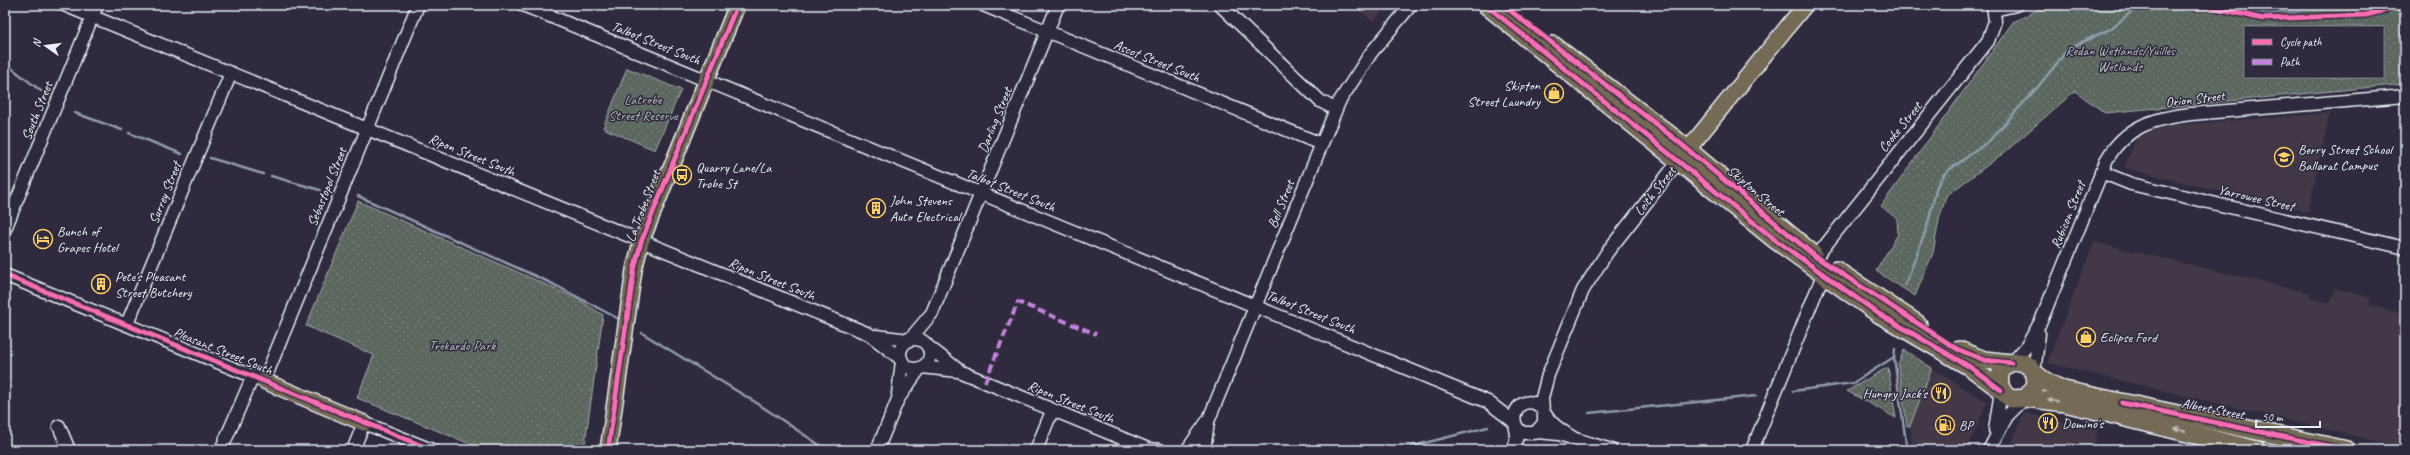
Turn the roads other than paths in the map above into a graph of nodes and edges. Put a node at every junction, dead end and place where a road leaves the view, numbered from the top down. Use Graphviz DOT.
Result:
graph roads {
  1 [pos="64,5"];
  2 [pos="418,5"];
  3 [pos="523,5"];
  4 [pos="737,5"];
  5 [pos="983,5"];
  6 [pos="1058,5"];
  7 [pos="1220,5"];
  8 [pos="1486,5"];
  9 [pos="1503,5"];
  10 [pos="1805,5"];
  11 [pos="2016,5"];
  12 [pos="1408,8"];
  13 [pos="1994,8"];
  14 [pos="94,11"];
  15 [pos="1047,32"];
  16 [pos="231,73"];
  17 [pos="707,80"];
  18 [pos="2405,96"];
  19 [pos="1335,109"];
  20 [pos="2134,128"];
  21 [pos="367,129"];
  22 [pos="1321,144"];
  23 [pos="1683,156"];
  24 [pos="2101,172"];
  25 [pos="981,194"];
  26 [pos="5,229"];
  27 [pos="641,242"];
  28 [pos="2405,248"];
  29 [pos="1816,257"];
  30 [pos="5,275"];
  31 [pos="1823,275"];
  32 [pos="1256,306"];
  33 [pos="932,313"];
  34 [pos="2041,321"];
  35 [pos="127,324"];
  36 [pos="869,334"];
  37 [pos="909,340"];
  38 [pos="929,347"];
  39 [pos="902,360"];
  40 [pos="2012,363"];
  41 [pos="921,368"];
  42 [pos="961,372"];
  43 [pos="2034,373"];
  44 [pos="1548,375"];
  45 [pos="258,378"];
  46 [pos="2001,390"];
  47 [pos="2025,398"];
  48 [pos="898,399"];
  49 [pos="1488,402"];
  50 [pos="1523,404"];
  51 [pos="1052,411"];
  52 [pos="1544,412"];
  53 [pos="1209,419"];
  54 [pos="364,422"];
  55 [pos="1515,423"];
  56 [pos="59,426"];
  57 [pos="1536,432"];
  58 [pos="1573,438"];
  59 [pos="1991,444"];
  60 [pos="2217,445"];
  61 [pos="69,450"];
  62 [pos="221,450"];
  63 [pos="353,450"];
  64 [pos="432,450"];
  65 [pos="608,450"];
  66 [pos="877,450"];
  67 [pos="1036,450"];
  68 [pos="1153,450"];
  69 [pos="1187,450"];
  70 [pos="1204,450"];
  71 [pos="1514,450"];
  72 [pos="1520,450"];
  73 [pos="1611,450"];
  74 [pos="1752,450"];
  75 [pos="2257,450"];
  76 [pos="2347,450"];
  1 -- 14 [label="street, Ripon Street South"];
  2 -- 21 [label="street, Sebastopol Street"];
  3 -- 17 [label="street, Talbot Street South"];
  4 -- 17 [label="main road, La Trobe Street"];
  5 -- 15 [label="street, Ascot Street South"];
  6 -- 15 [label="street, Darling Street"];
  7 -- 19 [label="street"];
  8 -- 23 [label="highway, Skipton Street"];
  9 -- 23 [label="highway, Skipton Street"];
  10 -- 23 [label="main road, Leith Street"];
  11 -- 13 [label="street"];
  12 -- 19 [label="street, Bell Street"];
  13 -- 29 [label="street, Cooke Street"];
  14 -- 16 [label="street, Ripon Street South"];
  14 -- 26 [label="street, South Street"];
  15 -- 22 [label="street, Ascot Street South"];
  15 -- 25 [label="street, Darling Street"];
  16 -- 21 [label="street, Ripon Street South"];
  16 -- 35 [label="street, Surrey Street"];
  17 -- 25 [label="street, Talbot Street South"];
  17 -- 27 [label="main road, La Trobe Street"];
  18 -- 20 [label="street, Orion Street"];
  19 -- 22 [label="street, Bell Street"];
  20 -- 24 [label="street, Rubicon Street"];
  21 -- 27 [label="street, Ripon Street South"];
  21 -- 45 [label="street, Sebastopol Street"];
  22 -- 32 [label="street, Bell Street"];
  23 -- 29 [label="highway, Skipton Street"];
  23 -- 31 [label="highway, Skipton Street"];
  23 -- 44 [label="street, Leith Street"];
  24 -- 28 [label="street, Yarrowee Street"];
  24 -- 34 [label="street, Rubicon Street"];
  25 -- 32 [label="street, Talbot Street South"];
  25 -- 33 [label="street, Darling Street"];
  27 -- 36 [label="street, Ripon Street South"];
  27 -- 65 [label="main road, La Trobe Street"];
  29 -- 40 [label="highway, Skipton Street"];
  30 -- 35 [label="street, Pleasant Street South"];
  31 -- 46 [label="highway, Skipton Street"];
  31 -- 74 [label="street"];
  32 -- 49 [label="street, Talbot Street South"];
  32 -- 53 [label="street, Bell Street"];
  33 -- 37 [label="street, Darling Street"];
  33 -- 38 [label="street, Darling Street"];
  34 -- 40 [label="street, Rubicon Street"];
  34 -- 43 [label="street, Rubicon Street"];
  35 -- 45 [label="street, Pleasant Street South"];
  36 -- 37 [label="street, Ripon Street South"];
  36 -- 39 [label="street, Ripon Street South"];
  37 -- 38 [label="street"];
  37 -- 39 [label="street"];
  38 -- 41 [label="street"];
  38 -- 42 [label="street, Ripon Street South"];
  39 -- 41 [label="street"];
  39 -- 48 [label="street"];
  40 -- 43 [label="highway"];
  40 -- 46 [label="highway"];
  41 -- 42 [label="street, Ripon Street South"];
  41 -- 48 [label="street"];
  42 -- 51 [label="street, Ripon Street South"];
  43 -- 47 [label="highway"];
  43 -- 76 [label="highway, Albert Street"];
  44 -- 50 [label="street, Leith Street"];
  44 -- 52 [label="street, Leith Street"];
  45 -- 54 [label="main road, Pleasant Street South"];
  45 -- 62 [label="street, Sebastopol Street"];
  46 -- 47 [label="highway"];
  46 -- 59 [label="street"];
  47 -- 59 [label="street"];
  60 -- 47 [label="highway, Albert Street, one-way"];
  48 -- 66 [label="street"];
  49 -- 50 [label="street, Talbot Street South"];
  49 -- 55 [label="street, Talbot Street South"];
  50 -- 52 [label="street"];
  50 -- 55 [label="street"];
  51 -- 67 [label="street"];
  51 -- 68 [label="street, Ripon Street South"];
  52 -- 57 [label="street"];
  52 -- 58 [label="street"];
  53 -- 69 [label="street, Bell Street"];
  53 -- 70 [label="street, Bell Street"];
  54 -- 63 [label="street"];
  54 -- 64 [label="street, Pleasant Street South"];
  55 -- 57 [label="street"];
  55 -- 71 [label="street"];
  56 -- 61 [label="street"];
  57 -- 58 [label="street"];
  57 -- 72 [label="street"];
  58 -- 73 [label="street"];
  60 -- 75 [label="highway, Albert Street"];
}
